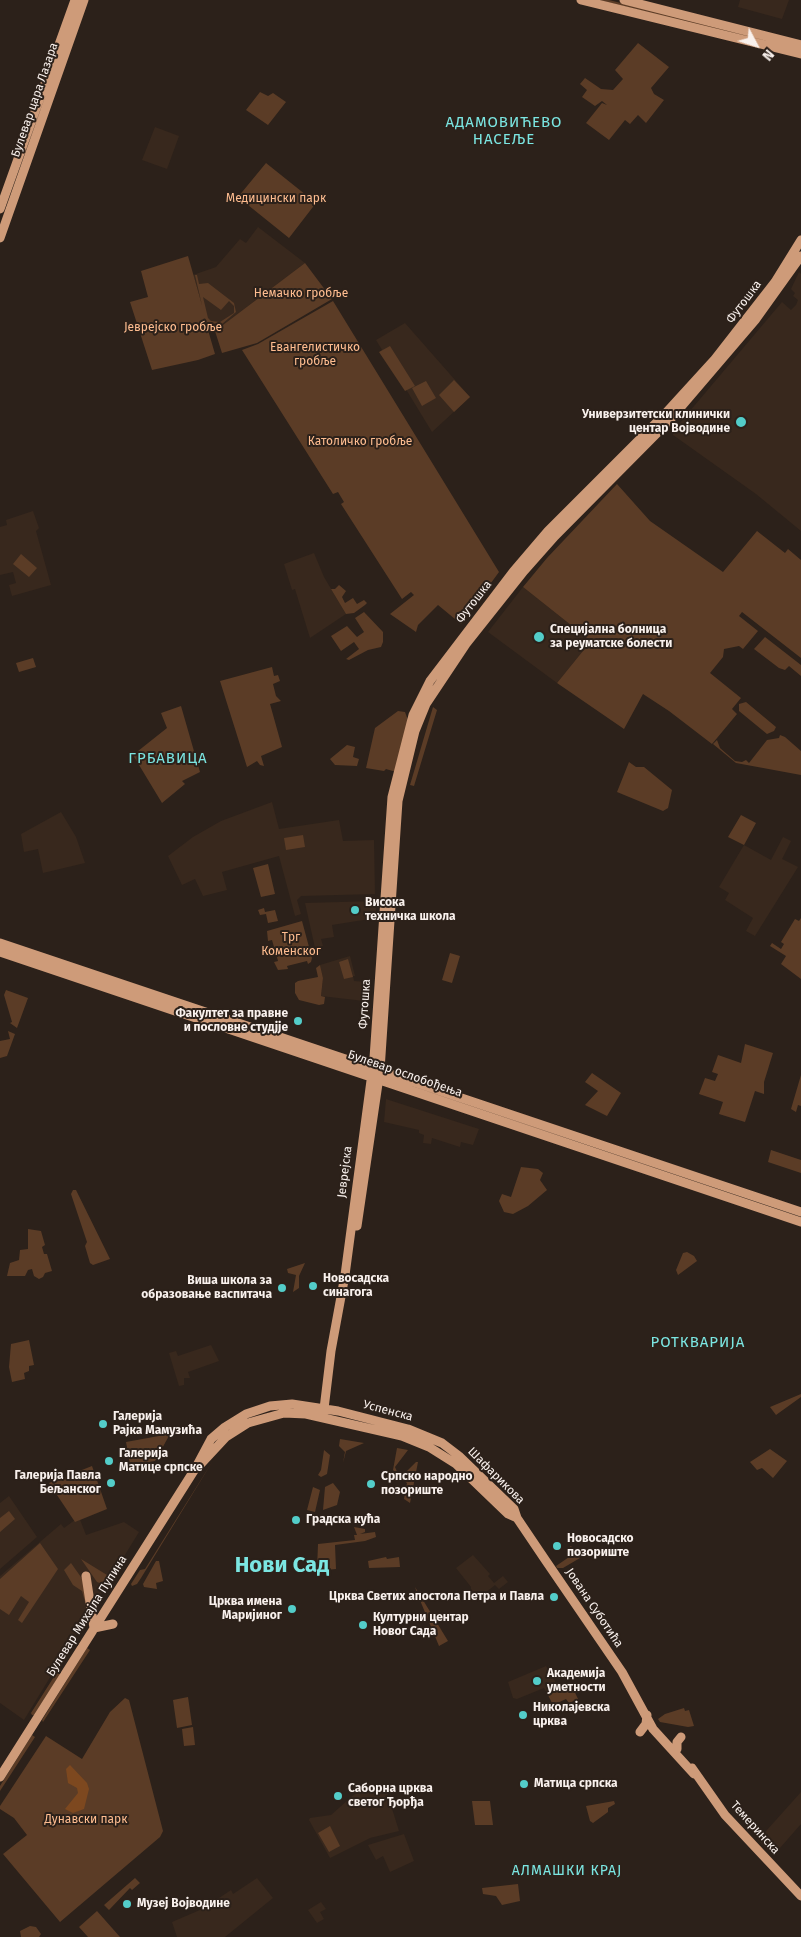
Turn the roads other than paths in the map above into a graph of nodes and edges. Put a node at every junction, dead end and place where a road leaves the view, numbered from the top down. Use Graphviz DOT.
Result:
graph roads {
  1 [pos="75,0"];
  2 [pos="84,0"];
  3 [pos="581,0"];
  4 [pos="624,0"];
  5 [pos="801,45"];
  6 [pos="801,54"];
  7 [pos="0,209"];
  8 [pos="0,238"];
  9 [pos="801,240"];
  10 [pos="801,256"];
  11 [pos="0,943"];
  12 [pos="0,952"];
  13 [pos="376,1074"];
  14 [pos="801,1212"];
  15 [pos="801,1222"];
  16 [pos="327,1397"];
  17 [pos="306,1406"];
  18 [pos="343,1412"];
  19 [pos="324,1413"];
  20 [pos="442,1443"];
  21 [pos="436,1451"];
  22 [pos="195,1469"];
  23 [pos="517,1518"];
  24 [pos="86,1576"];
  25 [pos="113,1624"];
  26 [pos="94,1628"];
  27 [pos="647,1714"];
  28 [pos="640,1732"];
  29 [pos="660,1734"];
  30 [pos="681,1737"];
  31 [pos="677,1749"];
  32 [pos="694,1774"];
  33 [pos="0,1777"];
  34 [pos="801,1896"];
  1 -- 7 [label="main road, Булевар цара Лазара"];
  2 -- 8 [label="main road, Булевар цара Лазара"];
  3 -- 6 [label="main road"];
  4 -- 5 [label="main road"];
  9 -- 13 [label="main road, Футошка"];
  10 -- 13 [label="main road, Футошка"];
  11 -- 13 [label="main road, Булевар ослобођења"];
  12 -- 13 [label="main road, Булевар ослобођења"];
  13 -- 14 [label="main road, Булевар ослобођења"];
  13 -- 15 [label="main road, Булевар ослобођења"];
  13 -- 16 [label="main road, Јеврејска"];
  16 -- 17 [label="main road"];
  16 -- 18 [label="main road"];
  16 -- 19 [label="main road, Јеврејска"];
  17 -- 19 [label="main road, Булевар Михајла Пупина"];
  17 -- 22 [label="main road, Булевар Михајла Пупина"];
  18 -- 19 [label="main road, Успенска"];
  18 -- 20 [label="main road, Успенска"];
  19 -- 21 [label="main road, Успенска"];
  19 -- 22 [label="main road, Булевар Михајла Пупина"];
  20 -- 23 [label="main road, Шафарикова"];
  21 -- 23 [label="main road, Шафарикова"];
  22 -- 26 [label="main road, Булевар Михајла Пупина"];
  23 -- 27 [label="main road, Јована Суботића"];
  24 -- 26 [label="main road"];
  25 -- 26 [label="main road"];
  26 -- 33 [label="main road, Булевар Михајла Пупина"];
  27 -- 28 [label="main road"];
  27 -- 29 [label="main road, Јована Суботића"];
  29 -- 31 [label="main road, Темеринска"];
  29 -- 32 [label="main road, Темеринска"];
  30 -- 31 [label="main road"];
  31 -- 32 [label="main road, Темеринска"];
  32 -- 34 [label="main road, Темеринска"];
}
